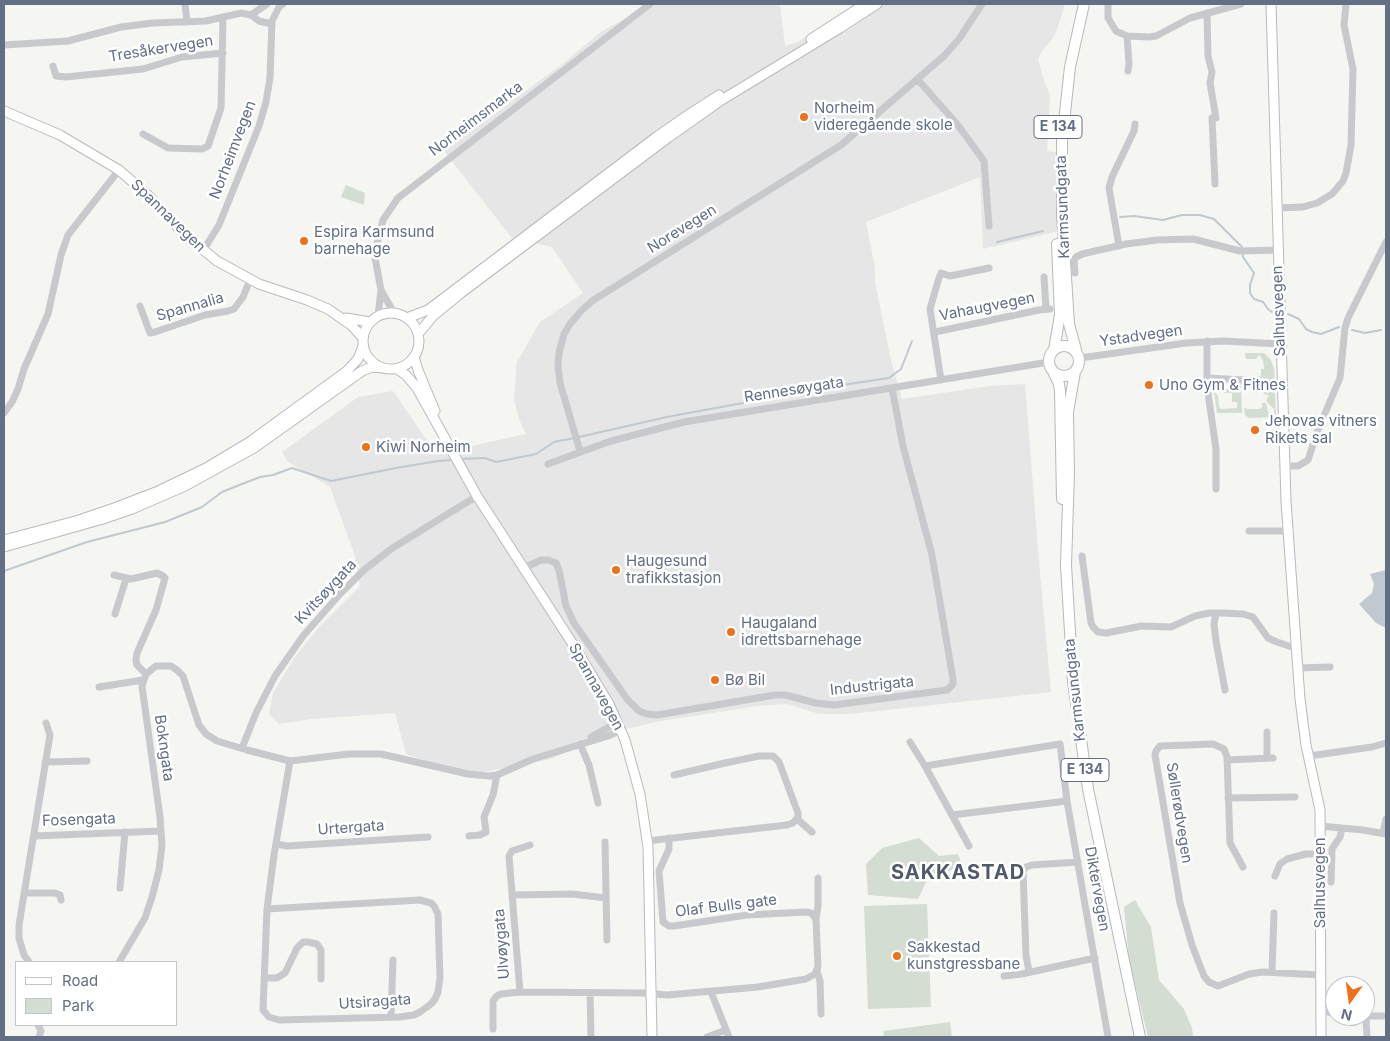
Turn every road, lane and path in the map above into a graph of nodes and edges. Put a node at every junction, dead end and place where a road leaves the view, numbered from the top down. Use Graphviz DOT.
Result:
graph roads {
  1 [pos="185,4"];
  2 [pos="267,4"];
  3 [pos="283,4"];
  4 [pos="650,4"];
  5 [pos="865,4"];
  6 [pos="877,4"];
  7 [pos="982,4"];
  8 [pos="1076,4"];
  9 [pos="1084,4"];
  10 [pos="1108,4"];
  11 [pos="1241,4"];
  12 [pos="1271,4"];
  13 [pos="1346,4"];
  14 [pos="1207,13"];
  15 [pos="251,15"];
  16 [pos="223,18"];
  17 [pos="186,22"];
  18 [pos="272,24"];
  19 [pos="1127,36"];
  20 [pos="4,45"];
  21 [pos="223,53"];
  22 [pos="53,66"];
  23 [pos="1128,71"];
  24 [pos="918,80"];
  25 [pos="4,111"];
  26 [pos="1135,124"];
  27 [pos="143,134"];
  28 [pos="119,170"];
  29 [pos="1215,184"];
  30 [pos="1277,208"];
  31 [pos="990,226"];
  32 [pos="1386,242"];
  33 [pos="1119,246"];
  34 [pos="1278,250"];
  35 [pos="203,251"];
  36 [pos="989,268"];
  37 [pos="1075,273"];
  38 [pos="1044,276"];
  39 [pos="250,280"];
  40 [pos="381,290"];
  41 [pos="140,306"];
  42 [pos="394,313"];
  43 [pos="336,314"];
  44 [pos="378,316"];
  45 [pos="407,318"];
  46 [pos="370,322"];
  47 [pos="934,332"];
  48 [pos="418,334"];
  49 [pos="1207,341"];
  50 [pos="363,342"];
  51 [pos="1280,344"];
  52 [pos="1054,350"];
  53 [pos="1078,354"];
  54 [pos="414,357"];
  55 [pos="1051,367"];
  56 [pos="383,368"];
  57 [pos="396,369"];
  58 [pos="1075,372"];
  59 [pos="1207,378"];
  60 [pos="941,380"];
  61 [pos="1245,380"];
  62 [pos="892,388"];
  63 [pos="4,413"];
  64 [pos="440,430"];
  65 [pos="580,451"];
  66 [pos="548,464"];
  67 [pos="1285,466"];
  68 [pos="1216,489"];
  69 [pos="477,496"];
  70 [pos="1249,531"];
  71 [pos="1288,531"];
  72 [pos="4,540"];
  73 [pos="4,547"];
  74 [pos="1082,556"];
  75 [pos="1066,565"];
  76 [pos="524,568"];
  77 [pos="114,575"];
  78 [pos="126,579"];
  79 [pos="1216,613"];
  80 [pos="115,614"];
  81 [pos="1295,648"];
  82 [pos="1330,667"];
  83 [pos="1297,668"];
  84 [pos="145,677"];
  85 [pos="99,687"];
  86 [pos="1226,690"];
  87 [pos="46,723"];
  88 [pos="619,726"];
  89 [pos="1268,732"];
  90 [pos="910,742"];
  91 [pos="1386,743"];
  92 [pos="580,744"];
  93 [pos="242,748"];
  94 [pos="1309,756"];
  95 [pos="1227,760"];
  96 [pos="87,761"];
  97 [pos="290,761"];
  98 [pos="45,762"];
  99 [pos="925,766"];
  100 [pos="674,775"];
  101 [pos="497,776"];
  102 [pos="1295,797"];
  103 [pos="1228,798"];
  104 [pos="1068,801"];
  105 [pos="598,803"];
  106 [pos="952,816"];
  107 [pos="797,818"];
  108 [pos="1386,819"];
  109 [pos="1320,826"];
  110 [pos="1342,828"];
  111 [pos="161,831"];
  112 [pos="125,832"];
  113 [pos="812,832"];
  114 [pos="1385,833"];
  115 [pos="34,836"];
  116 [pos="469,836"];
  117 [pos="428,837"];
  118 [pos="669,838"];
  119 [pos="647,841"];
  120 [pos="605,842"];
  121 [pos="276,844"];
  122 [pos="530,845"];
  123 [pos="968,846"];
  124 [pos="1320,854"];
  125 [pos="1078,862"];
  126 [pos="1243,867"];
  127 [pos="1275,876"];
  128 [pos="818,878"];
  129 [pos="1331,882"];
  130 [pos="120,888"];
  131 [pos="24,893"];
  132 [pos="513,895"];
  133 [pos="606,898"];
  134 [pos="61,900"];
  135 [pos="1111,902"];
  136 [pos="267,909"];
  137 [pos="1274,913"];
  138 [pos="816,919"];
  139 [pos="607,940"];
  140 [pos="1095,958"];
  141 [pos="393,960"];
  142 [pos="28,961"];
  143 [pos="120,961"];
  144 [pos="818,971"];
  145 [pos="1029,972"];
  146 [pos="1272,972"];
  147 [pos="1321,975"];
  148 [pos="1004,976"];
  149 [pos="264,978"];
  150 [pos="321,979"];
  151 [pos="520,992"];
  152 [pos="712,992"];
  153 [pos="590,993"];
  154 [pos="652,994"];
  155 [pos="1321,1011"];
  156 [pos="1325,1012"];
  157 [pos="821,1014"];
  158 [pos="1375,1016"];
  159 [pos="1383,1016"];
  160 [pos="391,1017"];
  161 [pos="492,1029"];
  162 [pos="726,1030"];
  163 [pos="591,1037"];
  164 [pos="652,1037"];
  165 [pos="707,1037"];
  166 [pos="729,1037"];
  167 [pos="1108,1037"];
  168 [pos="1134,1037"];
  169 [pos="1140,1037"];
  170 [pos="1321,1037"];
  1 -- 17 [label="street"];
  2 -- 15 [label="street"];
  3 -- 18 [label="street, Norheimvegen"];
  4 -- 40 [label="street, Norheimsmarka"];
  5 -- 45 [label="main road"];
  6 -- 48 [label="main road"];
  7 -- 24 [label="street, Norevegen"];
  8 -- 52 [label="highway, Karmsundgata / E 134"];
  9 -- 53 [label="highway, Karmsundgata / E 134"];
  10 -- 19 [label="street"];
  11 -- 14 [label="street"];
  12 -- 30 [label="main road, Salhusvegen"];
  13 -- 30 [label="street"];
  14 -- 19 [label="street"];
  14 -- 29 [label="street"];
  15 -- 16 [label="street"];
  15 -- 18 [label="street"];
  16 -- 17 [label="street"];
  16 -- 21 [label="street, Tresåkervegen"];
  17 -- 20 [label="street"];
  18 -- 35 [label="street, Norheimvegen"];
  19 -- 23 [label="street"];
  21 -- 22 [label="street, Tresåkervegen"];
  21 -- 27 [label="street, Tresåkervegen"];
  24 -- 31 [label="street"];
  24 -- 65 [label="street, Norevegen"];
  25 -- 28 [label="main road, Spannavegen"];
  26 -- 33 [label="street"];
  28 -- 35 [label="main road, Spannavegen"];
  28 -- 63 [label="street"];
  30 -- 34 [label="main road, Salhusvegen"];
  32 -- 67 [label="street"];
  33 -- 34 [label="street"];
  33 -- 37 [label="street"];
  34 -- 51 [label="main road, Salhusvegen"];
  35 -- 39 [label="main road, Spannavegen"];
  36 -- 47 [label="street, Vahaugvegen"];
  38 -- 47 [label="street, Vahaugvegen"];
  39 -- 41 [label="street, Spannalia"];
  39 -- 43 [label="main road, Spannavegen"];
  40 -- 42 [label="street, Norheimsmarka"];
  40 -- 44 [label="street, Norheimsmarka"];
  42 -- 44 [label="main road"];
  42 -- 45 [label="main road"];
  43 -- 46 [label="main road, Spannavegen"];
  43 -- 50 [label="main road, Spannavegen"];
  44 -- 46 [label="main road"];
  45 -- 48 [label="main road"];
  46 -- 50 [label="main road"];
  47 -- 60 [label="street, Vahaugvegen"];
  48 -- 54 [label="main road"];
  49 -- 51 [label="street, Ystadvegen"];
  49 -- 53 [label="street, Ystadvegen"];
  49 -- 59 [label="street"];
  50 -- 56 [label="main road"];
  50 -- 72 [label="main road"];
  51 -- 67 [label="main road, Salhusvegen"];
  52 -- 53 [label="highway"];
  52 -- 55 [label="highway, E 134"];
  53 -- 58 [label="highway, E 134"];
  54 -- 57 [label="main road"];
  54 -- 64 [label="main road"];
  55 -- 58 [label="highway"];
  55 -- 60 [label="street, Rennesøygata"];
  55 -- 75 [label="highway, Karmsundgata / E 134"];
  56 -- 57 [label="main road"];
  56 -- 73 [label="main road"];
  57 -- 64 [label="main road"];
  58 -- 75 [label="highway, Karmsundgata / E 134"];
  59 -- 61 [label="street"];
  59 -- 68 [label="street"];
  60 -- 62 [label="street, Rennesøygata"];
  62 -- 65 [label="street, Rennesøygata"];
  62 -- 76 [label="street, Industrigata"];
  64 -- 69 [label="main road, Spannavegen"];
  65 -- 66 [label="street, Rennesøygata"];
  67 -- 71 [label="main road, Salhusvegen"];
  69 -- 76 [label="main road, Spannavegen"];
  69 -- 93 [label="street, Kvitsøygata"];
  70 -- 71 [label="street"];
  71 -- 81 [label="main road, Salhusvegen"];
  74 -- 79 [label="street"];
  75 -- 135 [label="highway, Karmsundgata / E 134"];
  76 -- 88 [label="main road, Spannavegen"];
  77 -- 78 [label="street"];
  78 -- 80 [label="street"];
  78 -- 84 [label="street"];
  79 -- 81 [label="street"];
  79 -- 86 [label="street"];
  81 -- 83 [label="main road, Salhusvegen"];
  82 -- 83 [label="street"];
  83 -- 94 [label="main road, Salhusvegen"];
  84 -- 85 [label="street"];
  84 -- 93 [label="street"];
  84 -- 111 [label="street, Bokngata"];
  87 -- 98 [label="street"];
  88 -- 92 [label="street"];
  88 -- 119 [label="main road, Spannavegen"];
  89 -- 95 [label="street"];
  90 -- 99 [label="street"];
  91 -- 94 [label="street"];
  92 -- 101 [label="street"];
  92 -- 105 [label="street"];
  93 -- 97 [label="street"];
  94 -- 109 [label="main road, Salhusvegen"];
  95 -- 103 [label="street"];
  95 -- 146 [label="street, Søllerødvegen"];
  96 -- 98 [label="street"];
  97 -- 101 [label="street"];
  97 -- 121 [label="street, Utsiragata"];
  98 -- 115 [label="street"];
  99 -- 104 [label="street, Diktervegen"];
  99 -- 106 [label="street"];
  100 -- 107 [label="street"];
  101 -- 116 [label="street"];
  102 -- 103 [label="street"];
  103 -- 126 [label="street"];
  104 -- 106 [label="street"];
  104 -- 125 [label="street, Diktervegen"];
  106 -- 123 [label="street"];
  107 -- 113 [label="street"];
  107 -- 118 [label="street"];
  108 -- 114 [label="street"];
  109 -- 110 [label="street"];
  109 -- 124 [label="main road, Salhusvegen"];
  110 -- 114 [label="street"];
  110 -- 129 [label="street"];
  111 -- 112 [label="street, Fosengata"];
  111 -- 143 [label="street, Bokngata"];
  112 -- 115 [label="street, Fosengata"];
  112 -- 130 [label="street, Fosengata"];
  115 -- 131 [label="street"];
  117 -- 121 [label="street, Urtergata"];
  118 -- 119 [label="street"];
  118 -- 138 [label="street, Olaf Bulls gate"];
  119 -- 154 [label="main road, Spannavegen"];
  120 -- 133 [label="street"];
  121 -- 136 [label="street, Utsiragata"];
  122 -- 132 [label="street, Ulvøygata"];
  124 -- 127 [label="street"];
  124 -- 147 [label="main road, Salhusvegen"];
  125 -- 140 [label="street, Diktervegen"];
  125 -- 145 [label="street"];
  128 -- 138 [label="street"];
  131 -- 134 [label="street"];
  131 -- 142 [label="street"];
  132 -- 133 [label="street, Ulvøygata"];
  132 -- 151 [label="street, Ulvøygata"];
  133 -- 139 [label="street"];
  135 -- 168 [label="highway, Karmsundgata / E 134"];
  135 -- 169 [label="highway, Karmsundgata / E 134"];
  136 -- 149 [label="street, Utsiragata"];
  136 -- 160 [label="street, Utsiragata"];
  137 -- 146 [label="street"];
  138 -- 144 [label="street"];
  140 -- 145 [label="street"];
  140 -- 167 [label="street, Diktervegen"];
  141 -- 160 [label="street"];
  144 -- 152 [label="street"];
  144 -- 157 [label="street"];
  145 -- 148 [label="street"];
  146 -- 147 [label="street"];
  147 -- 155 [label="main road, Salhusvegen"];
  149 -- 150 [label="street"];
  149 -- 160 [label="street, Utsiragata"];
  151 -- 153 [label="street, Ulvøygata"];
  151 -- 161 [label="street, Ulvøygata"];
  152 -- 154 [label="street"];
  152 -- 162 [label="street"];
  153 -- 154 [label="street, Ulvøygata"];
  153 -- 163 [label="street"];
  154 -- 164 [label="main road, Spannavegen"];
  155 -- 156 [label="street"];
  155 -- 170 [label="main road, Salhusvegen"];
  158 -- 159 [label="street"];
  162 -- 165 [label="street"];
  162 -- 166 [label="street"];
}
